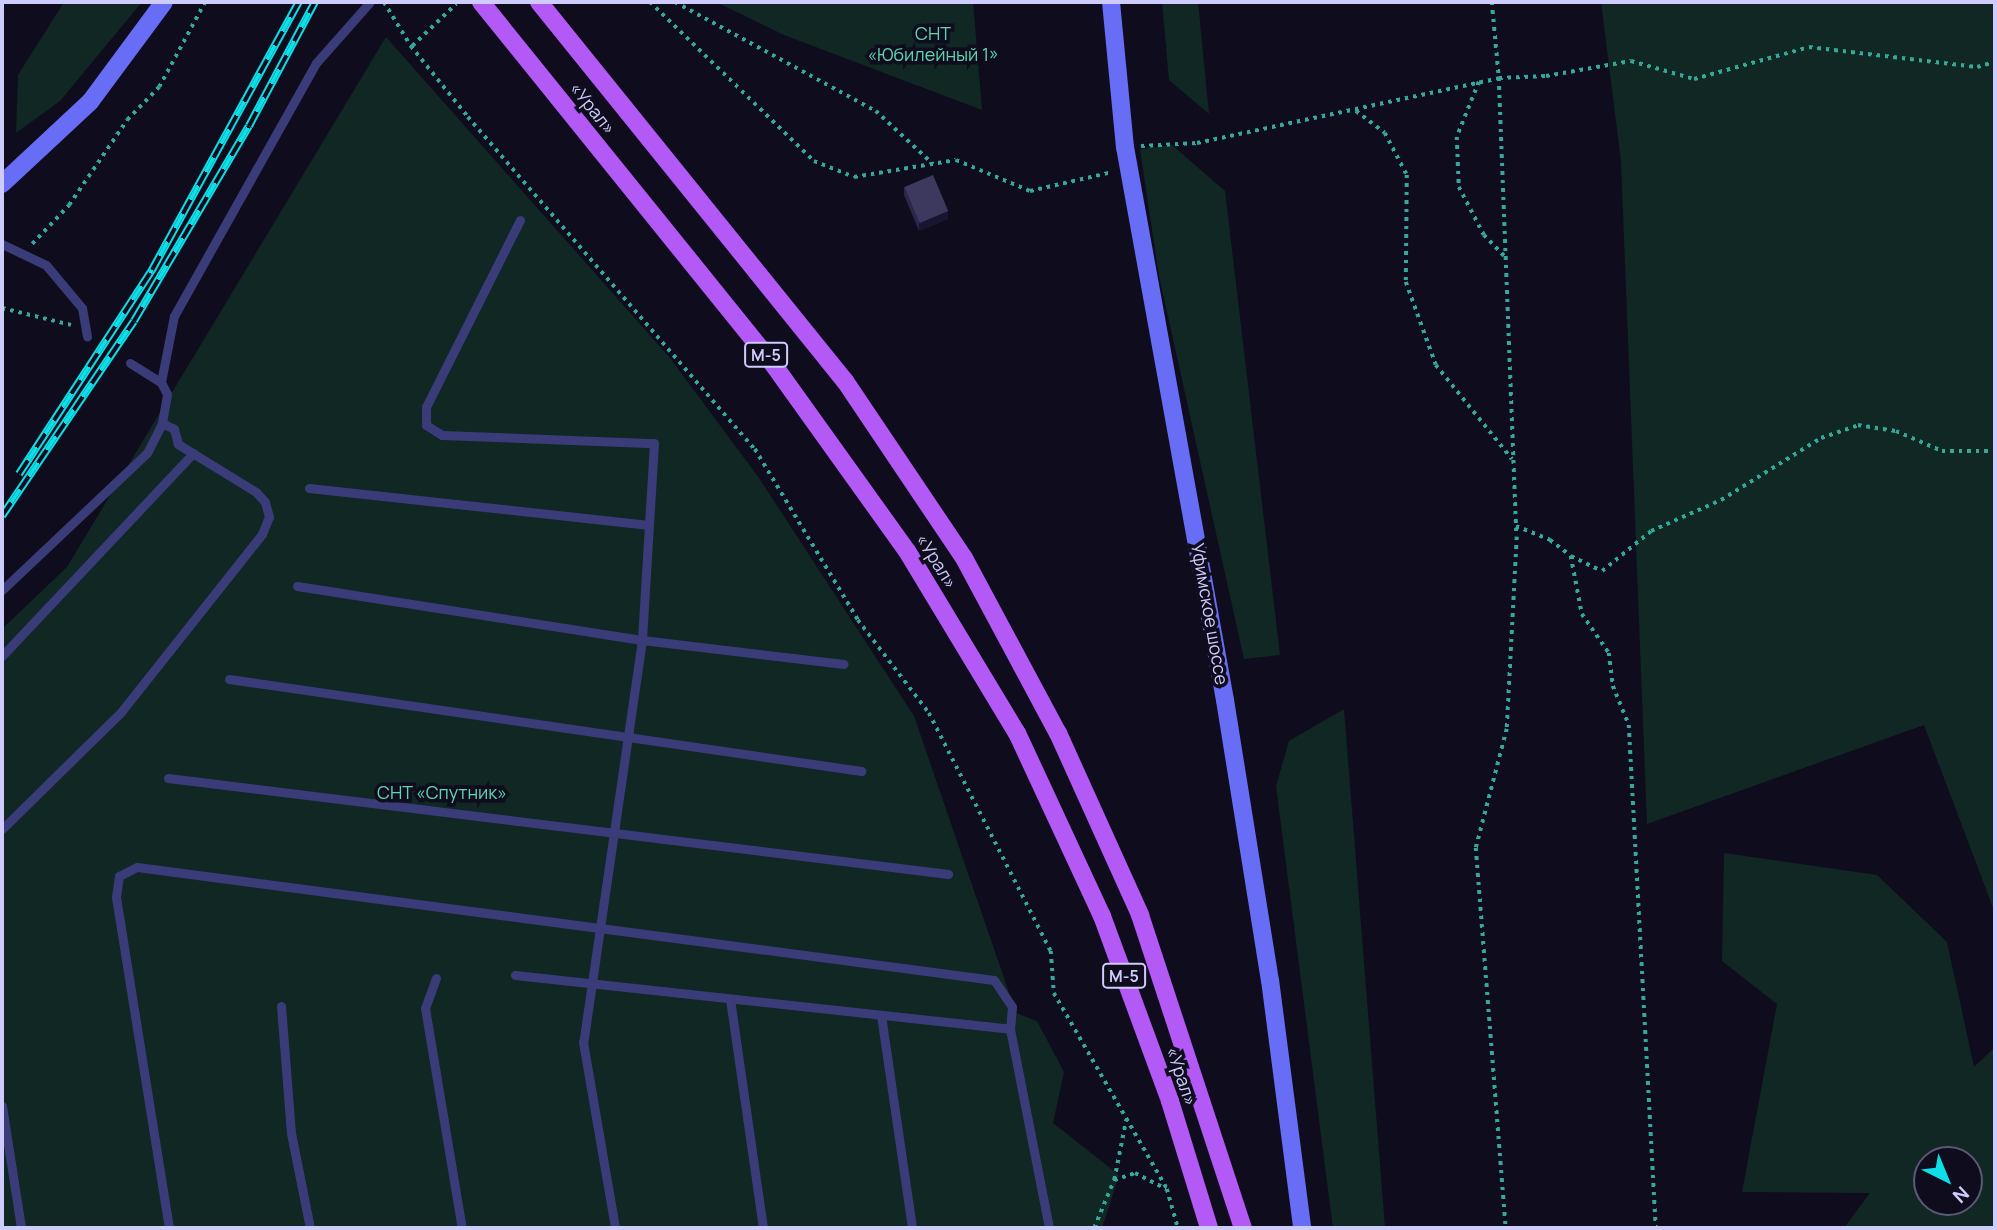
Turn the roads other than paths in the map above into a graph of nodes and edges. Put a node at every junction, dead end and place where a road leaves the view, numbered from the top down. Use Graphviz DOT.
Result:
graph roads {
  1 [pos="164,2"];
  2 [pos="370,2"];
  3 [pos="481,2"];
  4 [pos="539,2"];
  5 [pos="1111,2"];
  6 [pos="2,184"];
  7 [pos="520,220"];
  8 [pos="2,244"];
  9 [pos="87,337"];
  10 [pos="130,363"];
  11 [pos="161,382"];
  12 [pos="162,423"];
  13 [pos="193,453"];
  14 [pos="309,488"];
  15 [pos="649,525"];
  16 [pos="297,586"];
  17 [pos="2,590"];
  18 [pos="642,640"];
  19 [pos="2,656"];
  20 [pos="844,663"];
  21 [pos="229,679"];
  22 [pos="631,734"];
  23 [pos="861,771"];
  24 [pos="168,778"];
  25 [pos="2,829"];
  26 [pos="616,833"];
  27 [pos="948,874"];
  28 [pos="601,927"];
  29 [pos="515,975"];
  30 [pos="436,978"];
  31 [pos="593,984"];
  32 [pos="730,999"];
  33 [pos="281,1006"];
  34 [pos="881,1015"];
  35 [pos="1010,1029"];
  36 [pos="2,1106"];
  37 [pos="22,1228"];
  38 [pos="169,1228"];
  39 [pos="310,1228"];
  40 [pos="463,1228"];
  41 [pos="615,1228"];
  42 [pos="763,1228"];
  43 [pos="912,1228"];
  44 [pos="1049,1228"];
  45 [pos="1209,1228"];
  46 [pos="1243,1228"];
  47 [pos="1302,1228"];
  1 -- 6 [label="main road"];
  2 -- 11 [label="lane"];
  3 -- 45 [label="main road, «Урал» / М-5"];
  4 -- 46 [label="main road, «Урал» / М-5"];
  5 -- 47 [label="main road, Уфимское шоссе"];
  7 -- 15 [label="lane"];
  8 -- 9 [label="lane"];
  10 -- 11 [label="lane"];
  11 -- 12 [label="lane"];
  12 -- 13 [label="lane"];
  12 -- 17 [label="lane"];
  13 -- 19 [label="lane"];
  13 -- 25 [label="lane"];
  14 -- 15 [label="lane"];
  15 -- 18 [label="lane"];
  16 -- 18 [label="lane"];
  18 -- 20 [label="lane"];
  18 -- 22 [label="lane"];
  21 -- 22 [label="lane"];
  22 -- 23 [label="lane"];
  22 -- 26 [label="lane"];
  24 -- 26 [label="lane"];
  26 -- 27 [label="lane"];
  26 -- 28 [label="lane"];
  28 -- 31 [label="lane"];
  28 -- 35 [label="lane"];
  28 -- 38 [label="lane"];
  29 -- 31 [label="lane"];
  30 -- 40 [label="lane"];
  31 -- 32 [label="lane"];
  31 -- 41 [label="lane"];
  32 -- 34 [label="lane"];
  32 -- 42 [label="lane"];
  33 -- 39 [label="lane"];
  34 -- 35 [label="lane"];
  34 -- 43 [label="lane"];
  35 -- 44 [label="lane"];
  36 -- 37 [label="lane"];
}
